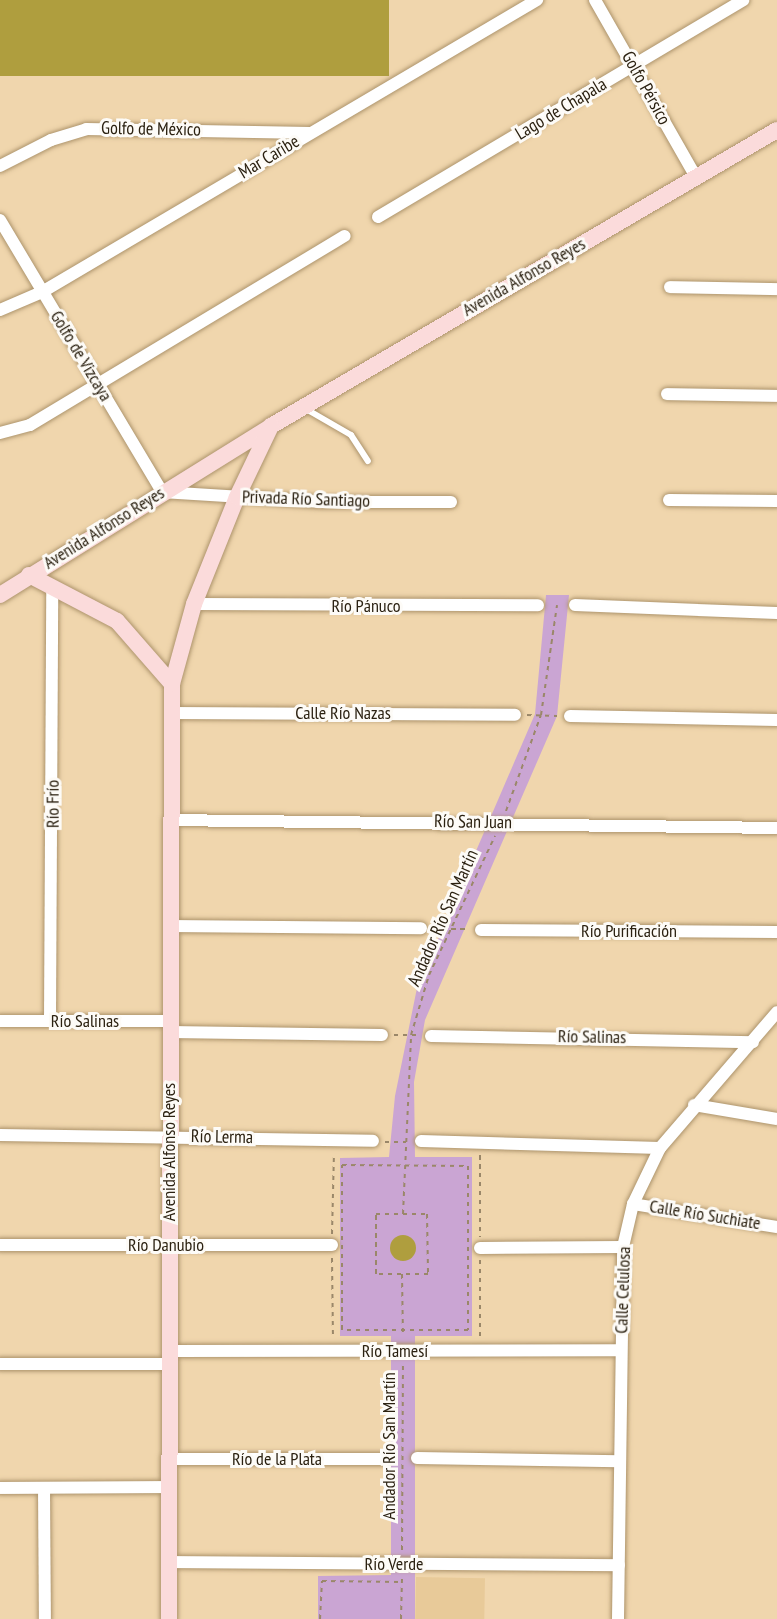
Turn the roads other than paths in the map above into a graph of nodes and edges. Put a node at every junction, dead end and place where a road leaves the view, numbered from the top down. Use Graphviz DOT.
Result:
graph roads {
  1 [pos="537,0"];
  2 [pos="595,0"];
  3 [pos="744,0"];
  4 [pos="634,65"];
  5 [pos="777,130"];
  6 [pos="310,133"];
  7 [pos="0,166"];
  8 [pos="696,177"];
  9 [pos="378,217"];
  10 [pos="0,220"];
  11 [pos="345,236"];
  12 [pos="670,287"];
  13 [pos="777,289"];
  14 [pos="42,292"];
  15 [pos="0,310"];
  16 [pos="99,385"];
  17 [pos="667,394"];
  18 [pos="777,396"];
  19 [pos="303,407"];
  20 [pos="271,426"];
  21 [pos="0,433"];
  22 [pos="368,461"];
  23 [pos="162,492"];
  24 [pos="237,497"];
  25 [pos="669,500"];
  26 [pos="777,501"];
  27 [pos="451,502"];
  28 [pos="29,575"];
  29 [pos="52,587"];
  30 [pos="0,595"];
  31 [pos="194,604"];
  32 [pos="538,605"];
  33 [pos="575,605"];
  34 [pos="777,612"];
  35 [pos="172,684"];
  36 [pos="171,713"];
  37 [pos="515,715"];
  38 [pos="570,716"];
  39 [pos="777,720"];
  40 [pos="169,820"];
  41 [pos="777,828"];
  42 [pos="169,926"];
  43 [pos="421,928"];
  44 [pos="481,930"];
  45 [pos="777,932"];
  46 [pos="777,1012"];
  47 [pos="0,1021"];
  48 [pos="50,1021"];
  49 [pos="170,1026"];
  50 [pos="382,1035"];
  51 [pos="431,1036"];
  52 [pos="753,1042"];
  53 [pos="694,1105"];
  54 [pos="777,1119"];
  55 [pos="0,1135"];
  56 [pos="169,1137"];
  57 [pos="421,1141"];
  58 [pos="373,1142"];
  59 [pos="660,1148"];
  60 [pos="633,1204"];
  61 [pos="777,1227"];
  62 [pos="0,1245"];
  63 [pos="170,1245"];
  64 [pos="332,1245"];
  65 [pos="622,1247"];
  66 [pos="480,1248"];
  67 [pos="621,1350"];
  68 [pos="170,1357"];
  69 [pos="0,1364"];
  70 [pos="417,1458"];
  71 [pos="169,1459"];
  72 [pos="385,1459"];
  73 [pos="619,1461"];
  74 [pos="169,1487"];
  75 [pos="0,1488"];
  76 [pos="44,1488"];
  77 [pos="169,1562"];
  78 [pos="619,1565"];
  79 [pos="45,1619"];
  80 [pos="169,1619"];
  81 [pos="618,1619"];
  1 -- 6 [label="street, Mar Caribe"];
  2 -- 4 [label="street, Golfo Pérsico"];
  3 -- 4 [label="street, Lago de Chapala"];
  4 -- 8 [label="street, Golfo Pérsico"];
  4 -- 9 [label="street, Lago de Chapala"];
  5 -- 8 [label="street, Avenida Alfonso Reyes"];
  6 -- 7 [label="street, Golfo de México"];
  6 -- 14 [label="street, Mar Caribe"];
  8 -- 19 [label="street, Avenida Alfonso Reyes"];
  10 -- 14 [label="street, Golfo de Vizcaya"];
  11 -- 16 [label="street"];
  12 -- 13 [label="street"];
  14 -- 15 [label="street, Mar Caribe"];
  14 -- 16 [label="street, Golfo de Vizcaya"];
  16 -- 21 [label="street"];
  16 -- 23 [label="street, Golfo de Vizcaya"];
  17 -- 18 [label="street"];
  19 -- 20 [label="street, Avenida Alfonso Reyes"];
  19 -- 22 [label="lane"];
  20 -- 23 [label="street, Avenida Alfonso Reyes"];
  20 -- 24 [label="street, Avenida Alfonso Reyes"];
  23 -- 24 [label="street, Privada Río Santiago"];
  23 -- 28 [label="street, Avenida Alfonso Reyes"];
  24 -- 27 [label="street, Privada Río Santiago"];
  24 -- 31 [label="street, Avenida Alfonso Reyes"];
  25 -- 26 [label="street"];
  28 -- 29 [label="street, Avenida Alfonso Reyes"];
  28 -- 30 [label="street, Avenida Alfonso Reyes"];
  29 -- 35 [label="street, Avenida Alfonso Reyes"];
  29 -- 48 [label="street, Río Frío"];
  31 -- 32 [label="street, Río Pánuco"];
  31 -- 35 [label="street, Avenida Alfonso Reyes"];
  33 -- 34 [label="street"];
  35 -- 36 [label="street, Avenida Alfonso Reyes"];
  36 -- 37 [label="street, Calle Río Nazas"];
  36 -- 40 [label="street, Avenida Alfonso Reyes"];
  38 -- 39 [label="street"];
  40 -- 41 [label="street, Río San Juan"];
  40 -- 42 [label="street, Avenida Alfonso Reyes"];
  42 -- 43 [label="street"];
  42 -- 49 [label="street, Avenida Alfonso Reyes"];
  44 -- 45 [label="street, Río Purificación"];
  46 -- 52 [label="street, Calle Celulosa"];
  47 -- 48 [label="street, Río Salinas"];
  48 -- 49 [label="street, Río Salinas"];
  49 -- 50 [label="street, Río Salinas"];
  49 -- 56 [label="street, Avenida Alfonso Reyes"];
  51 -- 52 [label="street, Río Salinas"];
  52 -- 53 [label="street, Calle Celulosa"];
  53 -- 54 [label="street"];
  53 -- 59 [label="street, Calle Celulosa"];
  55 -- 56 [label="street, Río Lerma"];
  56 -- 58 [label="street, Río Lerma"];
  56 -- 63 [label="street, Avenida Alfonso Reyes"];
  57 -- 59 [label="street"];
  59 -- 60 [label="street, Calle Celulosa"];
  60 -- 61 [label="street, Calle Río Suchiate"];
  60 -- 65 [label="street, Calle Celulosa"];
  62 -- 63 [label="street, Río Danubio"];
  63 -- 64 [label="street, Río Danubio"];
  63 -- 68 [label="street, Avenida Alfonso Reyes"];
  65 -- 66 [label="street"];
  65 -- 67 [label="street, Calle Celulosa"];
  67 -- 68 [label="street, Río Tamesí"];
  67 -- 73 [label="street, Calle Celulosa"];
  68 -- 69 [label="street, Río Tamesí"];
  68 -- 71 [label="street, Avenida Alfonso Reyes"];
  70 -- 73 [label="street"];
  71 -- 72 [label="street, Río de la Plata"];
  71 -- 74 [label="street, Avenida Alfonso Reyes"];
  73 -- 78 [label="street, Calle Celulosa"];
  74 -- 76 [label="street"];
  74 -- 77 [label="street, Avenida Alfonso Reyes"];
  75 -- 76 [label="street"];
  76 -- 79 [label="street"];
  77 -- 78 [label="street, Río Verde"];
  77 -- 80 [label="street, Avenida Alfonso Reyes"];
  78 -- 81 [label="street, Calle Celulosa"];
}
